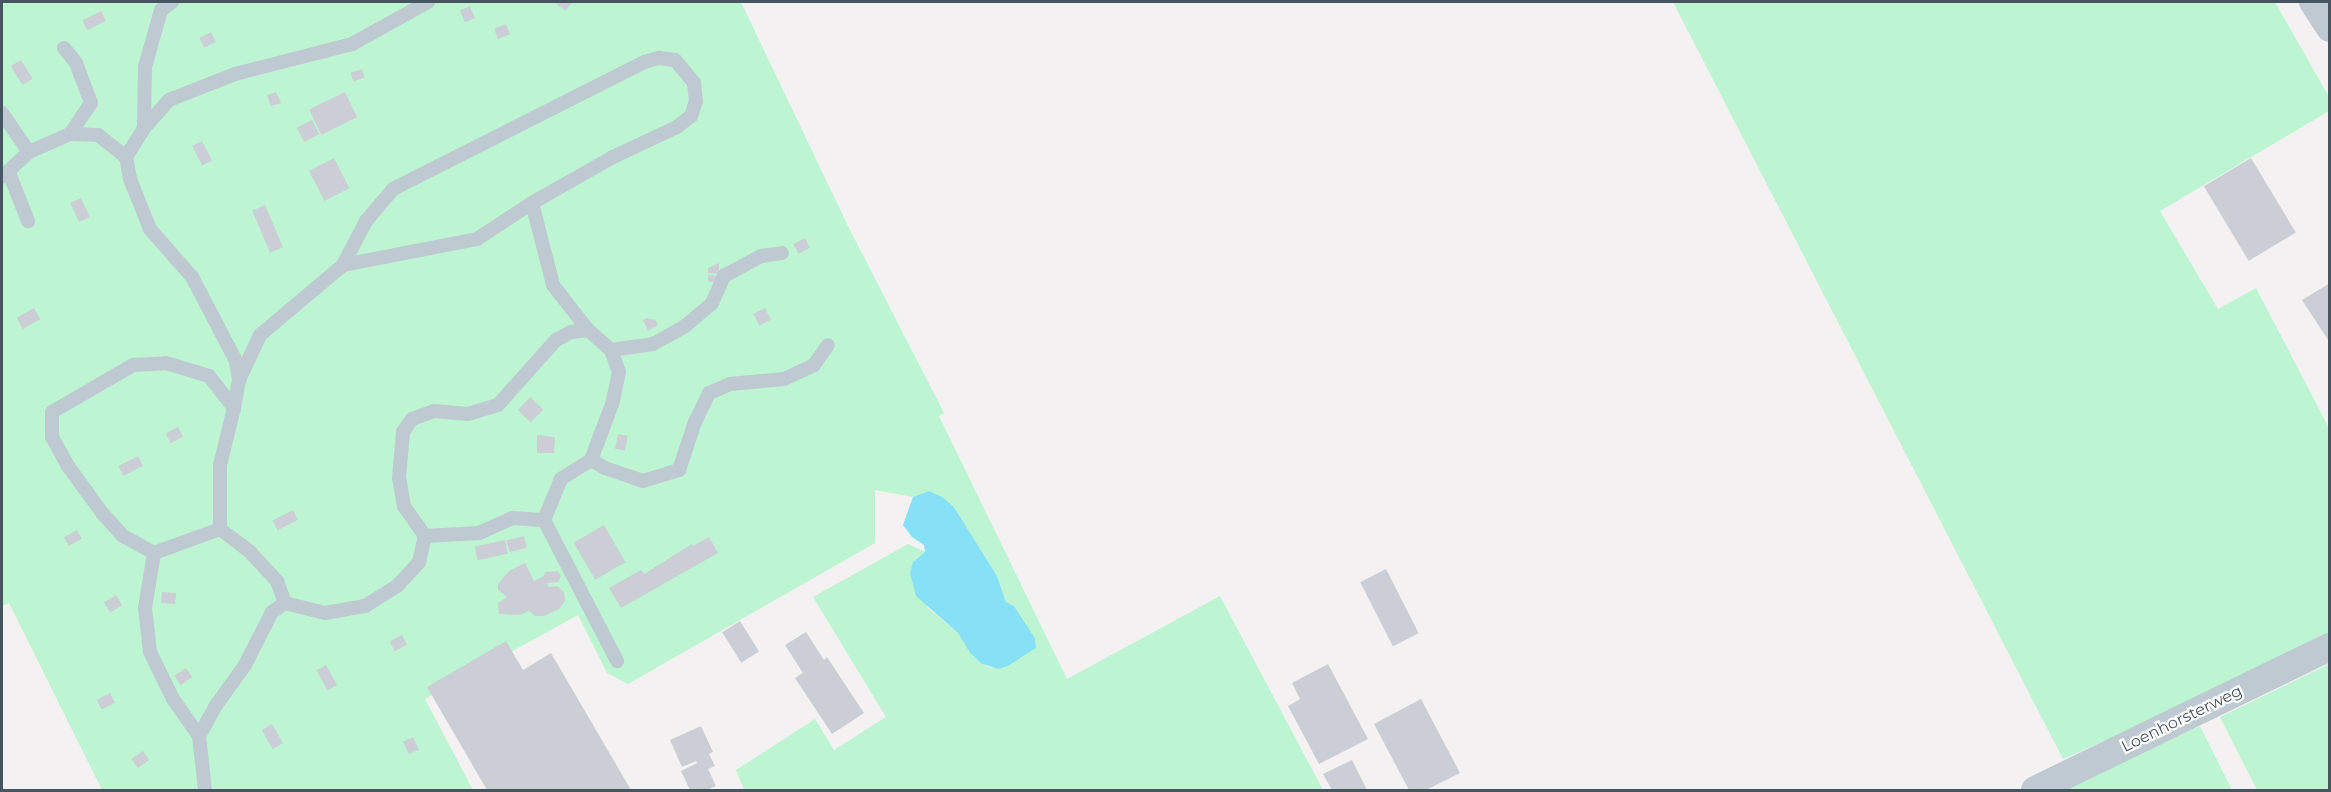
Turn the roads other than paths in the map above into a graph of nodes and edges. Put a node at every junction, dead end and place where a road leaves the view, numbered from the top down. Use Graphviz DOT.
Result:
graph roads {
  1 [pos="172,2"];
  2 [pos="428,2"];
  3 [pos="2313,2"];
  4 [pos="2330,28"];
  5 [pos="64,48"];
  6 [pos="2,113"];
  7 [pos="144,128"];
  8 [pos="70,134"];
  9 [pos="29,152"];
  10 [pos="126,157"];
  11 [pos="5,175"];
  12 [pos="532,203"];
  13 [pos="28,221"];
  14 [pos="782,253"];
  15 [pos="343,265"];
  16 [pos="588,330"];
  17 [pos="828,345"];
  18 [pos="611,350"];
  19 [pos="239,380"];
  20 [pos="234,408"];
  21 [pos="591,459"];
  22 [pos="544,520"];
  23 [pos="220,529"];
  24 [pos="425,536"];
  25 [pos="154,553"];
  26 [pos="285,603"];
  27 [pos="2330,647"];
  28 [pos="617,662"];
  29 [pos="199,736"];
  30 [pos="205,790"];
  31 [pos="2035,790"];
  1 -- 7 [label="lane"];
  2 -- 7 [label="lane"];
  3 -- 4 [label="street"];
  5 -- 8 [label="lane"];
  6 -- 9 [label="lane"];
  7 -- 10 [label="lane"];
  8 -- 9 [label="lane"];
  8 -- 10 [label="lane"];
  9 -- 11 [label="lane"];
  10 -- 19 [label="lane"];
  11 -- 13 [label="lane"];
  12 -- 15 [label="lane"];
  12 -- 15 [label="lane"];
  12 -- 16 [label="lane"];
  14 -- 18 [label="lane"];
  15 -- 19 [label="lane"];
  16 -- 18 [label="lane"];
  16 -- 24 [label="lane"];
  17 -- 21 [label="lane"];
  18 -- 21 [label="lane"];
  19 -- 20 [label="lane"];
  20 -- 23 [label="lane"];
  20 -- 25 [label="lane"];
  21 -- 22 [label="lane"];
  22 -- 24 [label="lane"];
  22 -- 28 [label="lane"];
  23 -- 25 [label="lane"];
  23 -- 26 [label="lane"];
  24 -- 26 [label="lane"];
  25 -- 29 [label="lane"];
  26 -- 29 [label="lane"];
  27 -- 31 [label="street, Loenhorsterweg"];
  29 -- 30 [label="lane"];
}
